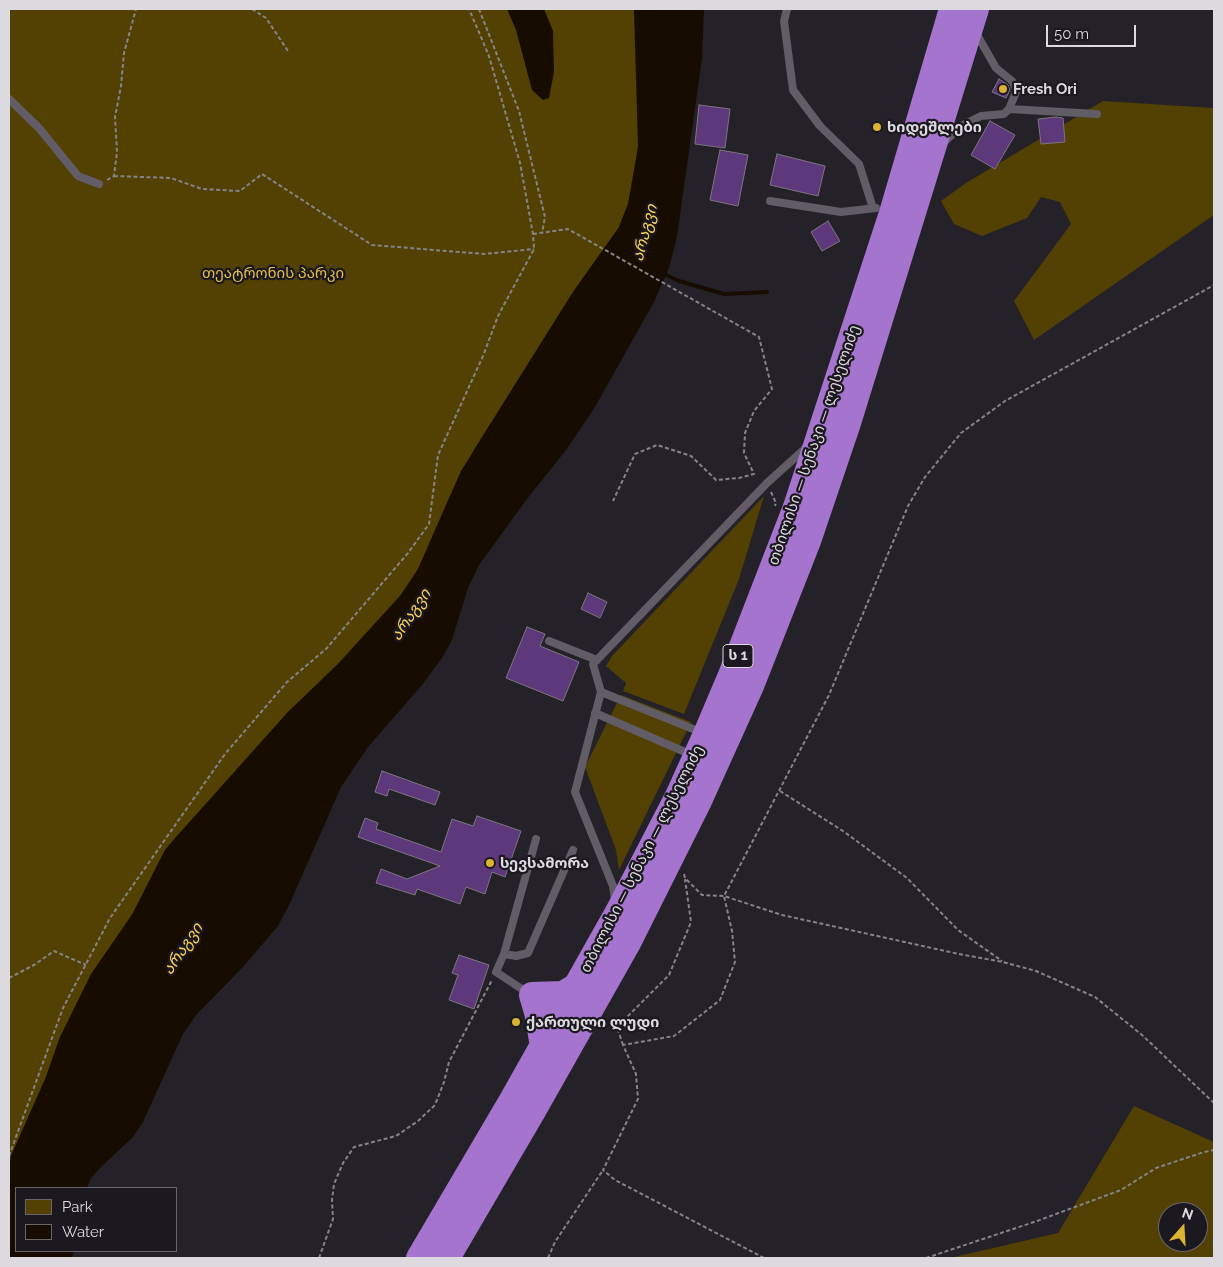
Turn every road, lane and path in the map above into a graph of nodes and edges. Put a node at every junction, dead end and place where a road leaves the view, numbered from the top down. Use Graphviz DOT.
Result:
graph roads {
  1 [pos="136,9"];
  2 [pos="252,9"];
  3 [pos="469,9"];
  4 [pos="479,9"];
  5 [pos="787,9"];
  6 [pos="966,14"];
  7 [pos="288,51"];
  8 [pos="9,99"];
  9 [pos="1009,109"];
  10 [pos="1097,114"];
  11 [pos="932,153"];
  12 [pos="114,176"];
  13 [pos="99,184"];
  14 [pos="770,201"];
  15 [pos="882,210"];
  16 [pos="542,233"];
  17 [pos="533,234"];
  18 [pos="534,249"];
  19 [pos="1214,285"];
  20 [pos="819,436"];
  21 [pos="613,501"];
  22 [pos="549,641"];
  23 [pos="595,662"];
  24 [pos="601,692"];
  25 [pos="595,714"];
  26 [pos="701,745"];
  27 [pos="780,791"];
  28 [pos="536,839"];
  29 [pos="573,850"];
  30 [pos="683,869"];
  31 [pos="685,878"];
  32 [pos="724,896"];
  33 [pos="618,912"];
  34 [pos="504,954"];
  35 [pos="1003,962"];
  36 [pos="86,965"];
  37 [pos="496,972"];
  38 [pos="9,978"];
  39 [pos="576,986"];
  40 [pos="532,995"];
  41 [pos="623,1045"];
  42 [pos="543,1046"];
  43 [pos="1214,1103"];
  44 [pos="1214,1150"];
  45 [pos="9,1156"];
  46 [pos="603,1170"];
  47 [pos="318,1258"];
  48 [pos="419,1258"];
  49 [pos="447,1258"];
  50 [pos="548,1258"];
  51 [pos="764,1258"];
  52 [pos="926,1258"];
  1 -- 12 [label="path"];
  2 -- 7 [label="path"];
  3 -- 17 [label="path"];
  4 -- 16 [label="path"];
  5 -- 15 [label="lane"];
  6 -- 9 [label="lane"];
  6 -- 11 [label="highway, თბილისი — სენაკი — ლესელიძე / ს 1"];
  6 -- 15 [label="highway, თბილისი — სენაკი — ლესელიძე / ს 1"];
  8 -- 13 [label="lane"];
  9 -- 10 [label="lane"];
  9 -- 11 [label="lane"];
  11 -- 49 [label="highway, თბილისი — სენაკი — ლესელიძე / ს 1"];
  12 -- 13 [label="path"];
  12 -- 18 [label="path"];
  14 -- 15 [label="lane"];
  15 -- 20 [label="highway, თბილისი — სენაკი — ლესელიძე / ს 1"];
  16 -- 17 [label="path"];
  16 -- 21 [label="path"];
  17 -- 18 [label="path"];
  18 -- 36 [label="path"];
  19 -- 27 [label="path"];
  20 -- 23 [label="lane"];
  20 -- 26 [label="highway, თბილისი — სენაკი — ლესელიძე / ს 1"];
  22 -- 23 [label="lane"];
  23 -- 24 [label="lane"];
  24 -- 25 [label="lane"];
  24 -- 26 [label="lane"];
  25 -- 26 [label="lane"];
  25 -- 33 [label="lane"];
  26 -- 33 [label="highway, თბილისი — სენაკი — ლესელიძე / ს 1"];
  27 -- 32 [label="path"];
  27 -- 35 [label="path"];
  28 -- 34 [label="lane"];
  29 -- 34 [label="lane"];
  30 -- 31 [label="path"];
  31 -- 32 [label="path"];
  31 -- 41 [label="path"];
  32 -- 35 [label="path"];
  32 -- 41 [label="path"];
  33 -- 39 [label="highway, თბილისი — სენაკი — ლესელიძე / ს 1"];
  34 -- 37 [label="lane"];
  35 -- 43 [label="path"];
  36 -- 38 [label="path"];
  36 -- 45 [label="path"];
  37 -- 40 [label="lane"];
  37 -- 47 [label="path"];
  39 -- 40 [label="highway"];
  39 -- 42 [label="highway, თბილისი — სენაკი — ლესელიძე / ს 1"];
  40 -- 42 [label="highway"];
  41 -- 46 [label="path"];
  42 -- 48 [label="highway, თბილისი — სენაკი — ლესელიძე / ს 1"];
  44 -- 52 [label="path"];
  46 -- 50 [label="path"];
  46 -- 51 [label="path"];
}
